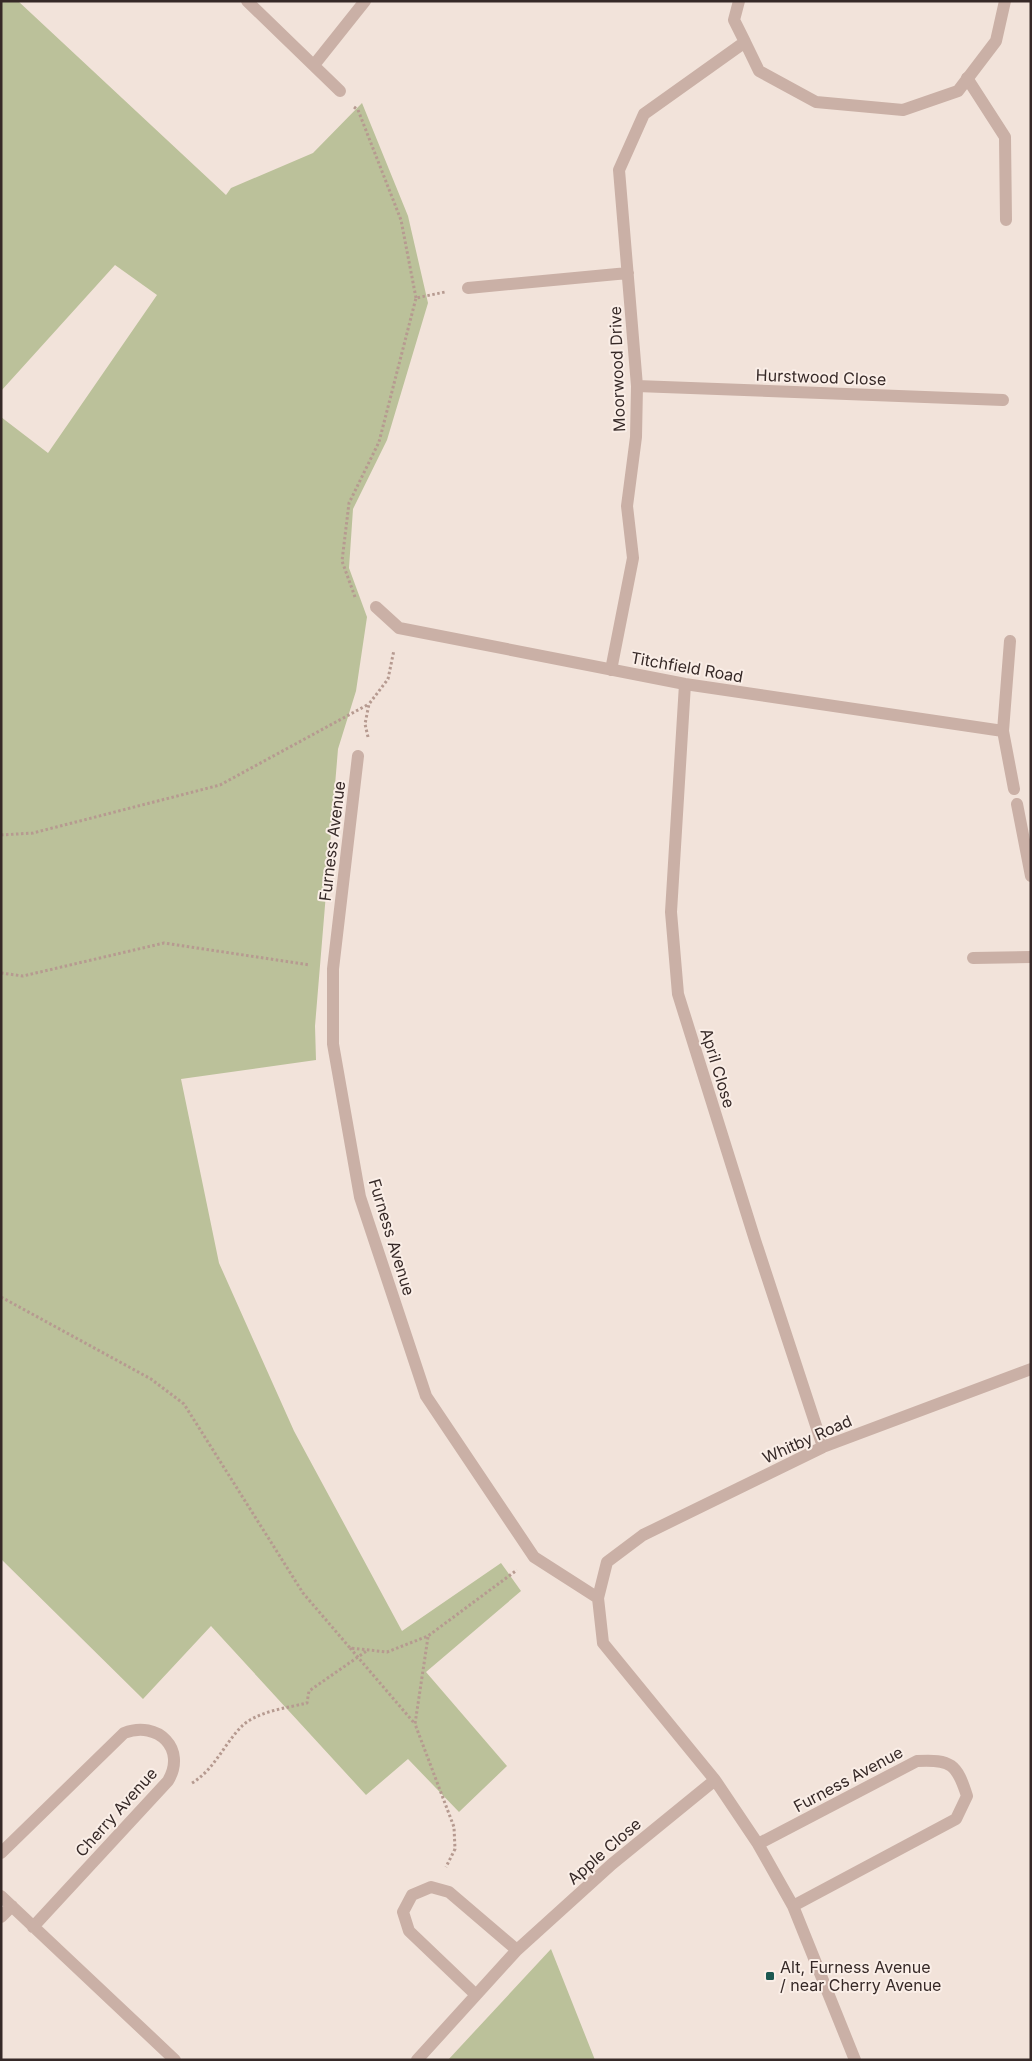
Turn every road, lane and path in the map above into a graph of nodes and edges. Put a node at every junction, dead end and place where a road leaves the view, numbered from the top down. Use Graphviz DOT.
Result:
graph roads {
  1 [pos="246,1"];
  2 [pos="365,1"];
  3 [pos="740,1"];
  4 [pos="1005,1"];
  5 [pos="745,42"];
  6 [pos="314,65"];
  7 [pos="967,78"];
  8 [pos="340,92"];
  9 [pos="1006,220"];
  10 [pos="628,273"];
  11 [pos="468,288"];
  12 [pos="416,298"];
  13 [pos="637,386"];
  14 [pos="1003,400"];
  15 [pos="376,607"];
  16 [pos="399,628"];
  17 [pos="1010,641"];
  18 [pos="611,670"];
  19 [pos="685,684"];
  20 [pos="369,704"];
  21 [pos="1003,732"];
  22 [pos="358,756"];
  23 [pos="1014,789"];
  24 [pos="1017,804"];
  25 [pos="1,835"];
  26 [pos="1031,876"];
  27 [pos="1031,957"];
  28 [pos="973,958"];
  29 [pos="333,969"];
  30 [pos="1,973"];
  31 [pos="1,1297"];
  32 [pos="1031,1369"];
  33 [pos="823,1447"];
  34 [pos="534,1557"];
  35 [pos="598,1598"];
  36 [pos="428,1636"];
  37 [pos="350,1648"];
  38 [pos="369,1650"];
  39 [pos="358,1657"];
  40 [pos="414,1724"];
  41 [pos="715,1780"];
  42 [pos="168,1782"];
  43 [pos="758,1844"];
  44 [pos="1,1853"];
  45 [pos="436,1889"];
  46 [pos="1,1896"];
  47 [pos="12,1906"];
  48 [pos="793,1906"];
  49 [pos="1,1917"];
  50 [pos="33,1927"];
  51 [pos="517,1950"];
  52 [pos="475,1994"];
  53 [pos="175,2060"];
  54 [pos="417,2060"];
  55 [pos="854,2060"];
  1 -- 6 [label="street"];
  2 -- 6 [label="street"];
  3 -- 5 [label="street"];
  4 -- 7 [label="street"];
  5 -- 7 [label="street"];
  5 -- 10 [label="street, Moorwood Drive"];
  6 -- 8 [label="street"];
  7 -- 9 [label="street"];
  8 -- 12 [label="path"];
  10 -- 11 [label="street"];
  10 -- 13 [label="street, Moorwood Drive"];
  11 -- 12 [label="path"];
  12 -- 15 [label="path"];
  13 -- 14 [label="street, Hurstwood Close"];
  13 -- 18 [label="street, Moorwood Drive"];
  15 -- 16 [label="street"];
  16 -- 18 [label="street, Titchfield Road"];
  16 -- 20 [label="path"];
  17 -- 21 [label="street"];
  18 -- 19 [label="street, Titchfield Road"];
  19 -- 21 [label="street, Titchfield Road"];
  19 -- 33 [label="street, April Close"];
  20 -- 22 [label="path"];
  20 -- 25 [label="path"];
  21 -- 23 [label="street"];
  22 -- 29 [label="street, Furness Avenue"];
  24 -- 26 [label="street"];
  27 -- 28 [label="street"];
  29 -- 30 [label="path"];
  29 -- 34 [label="street, Furness Avenue"];
  31 -- 37 [label="path"];
  32 -- 33 [label="street, Whitby Road"];
  33 -- 35 [label="street, Whitby Road"];
  34 -- 35 [label="street, Furness Avenue"];
  34 -- 36 [label="path"];
  35 -- 41 [label="street"];
  36 -- 38 [label="path"];
  36 -- 40 [label="path"];
  37 -- 38 [label="path"];
  37 -- 39 [label="path"];
  38 -- 39 [label="path"];
  39 -- 40 [label="path"];
  39 -- 42 [label="path"];
  40 -- 45 [label="path"];
  41 -- 43 [label="street"];
  41 -- 51 [label="street, Apple Close"];
  42 -- 44 [label="street, Cherry Avenue"];
  42 -- 50 [label="street, Cherry Avenue"];
  43 -- 48 [label="street"];
  43 -- 48 [label="street, Furness Avenue"];
  45 -- 51 [label="street"];
  45 -- 52 [label="street"];
  46 -- 47 [label="street"];
  47 -- 49 [label="street"];
  47 -- 50 [label="street"];
  48 -- 55 [label="street"];
  50 -- 53 [label="street"];
  51 -- 52 [label="street, Apple Close"];
  52 -- 54 [label="street, Apple Close"];
}
